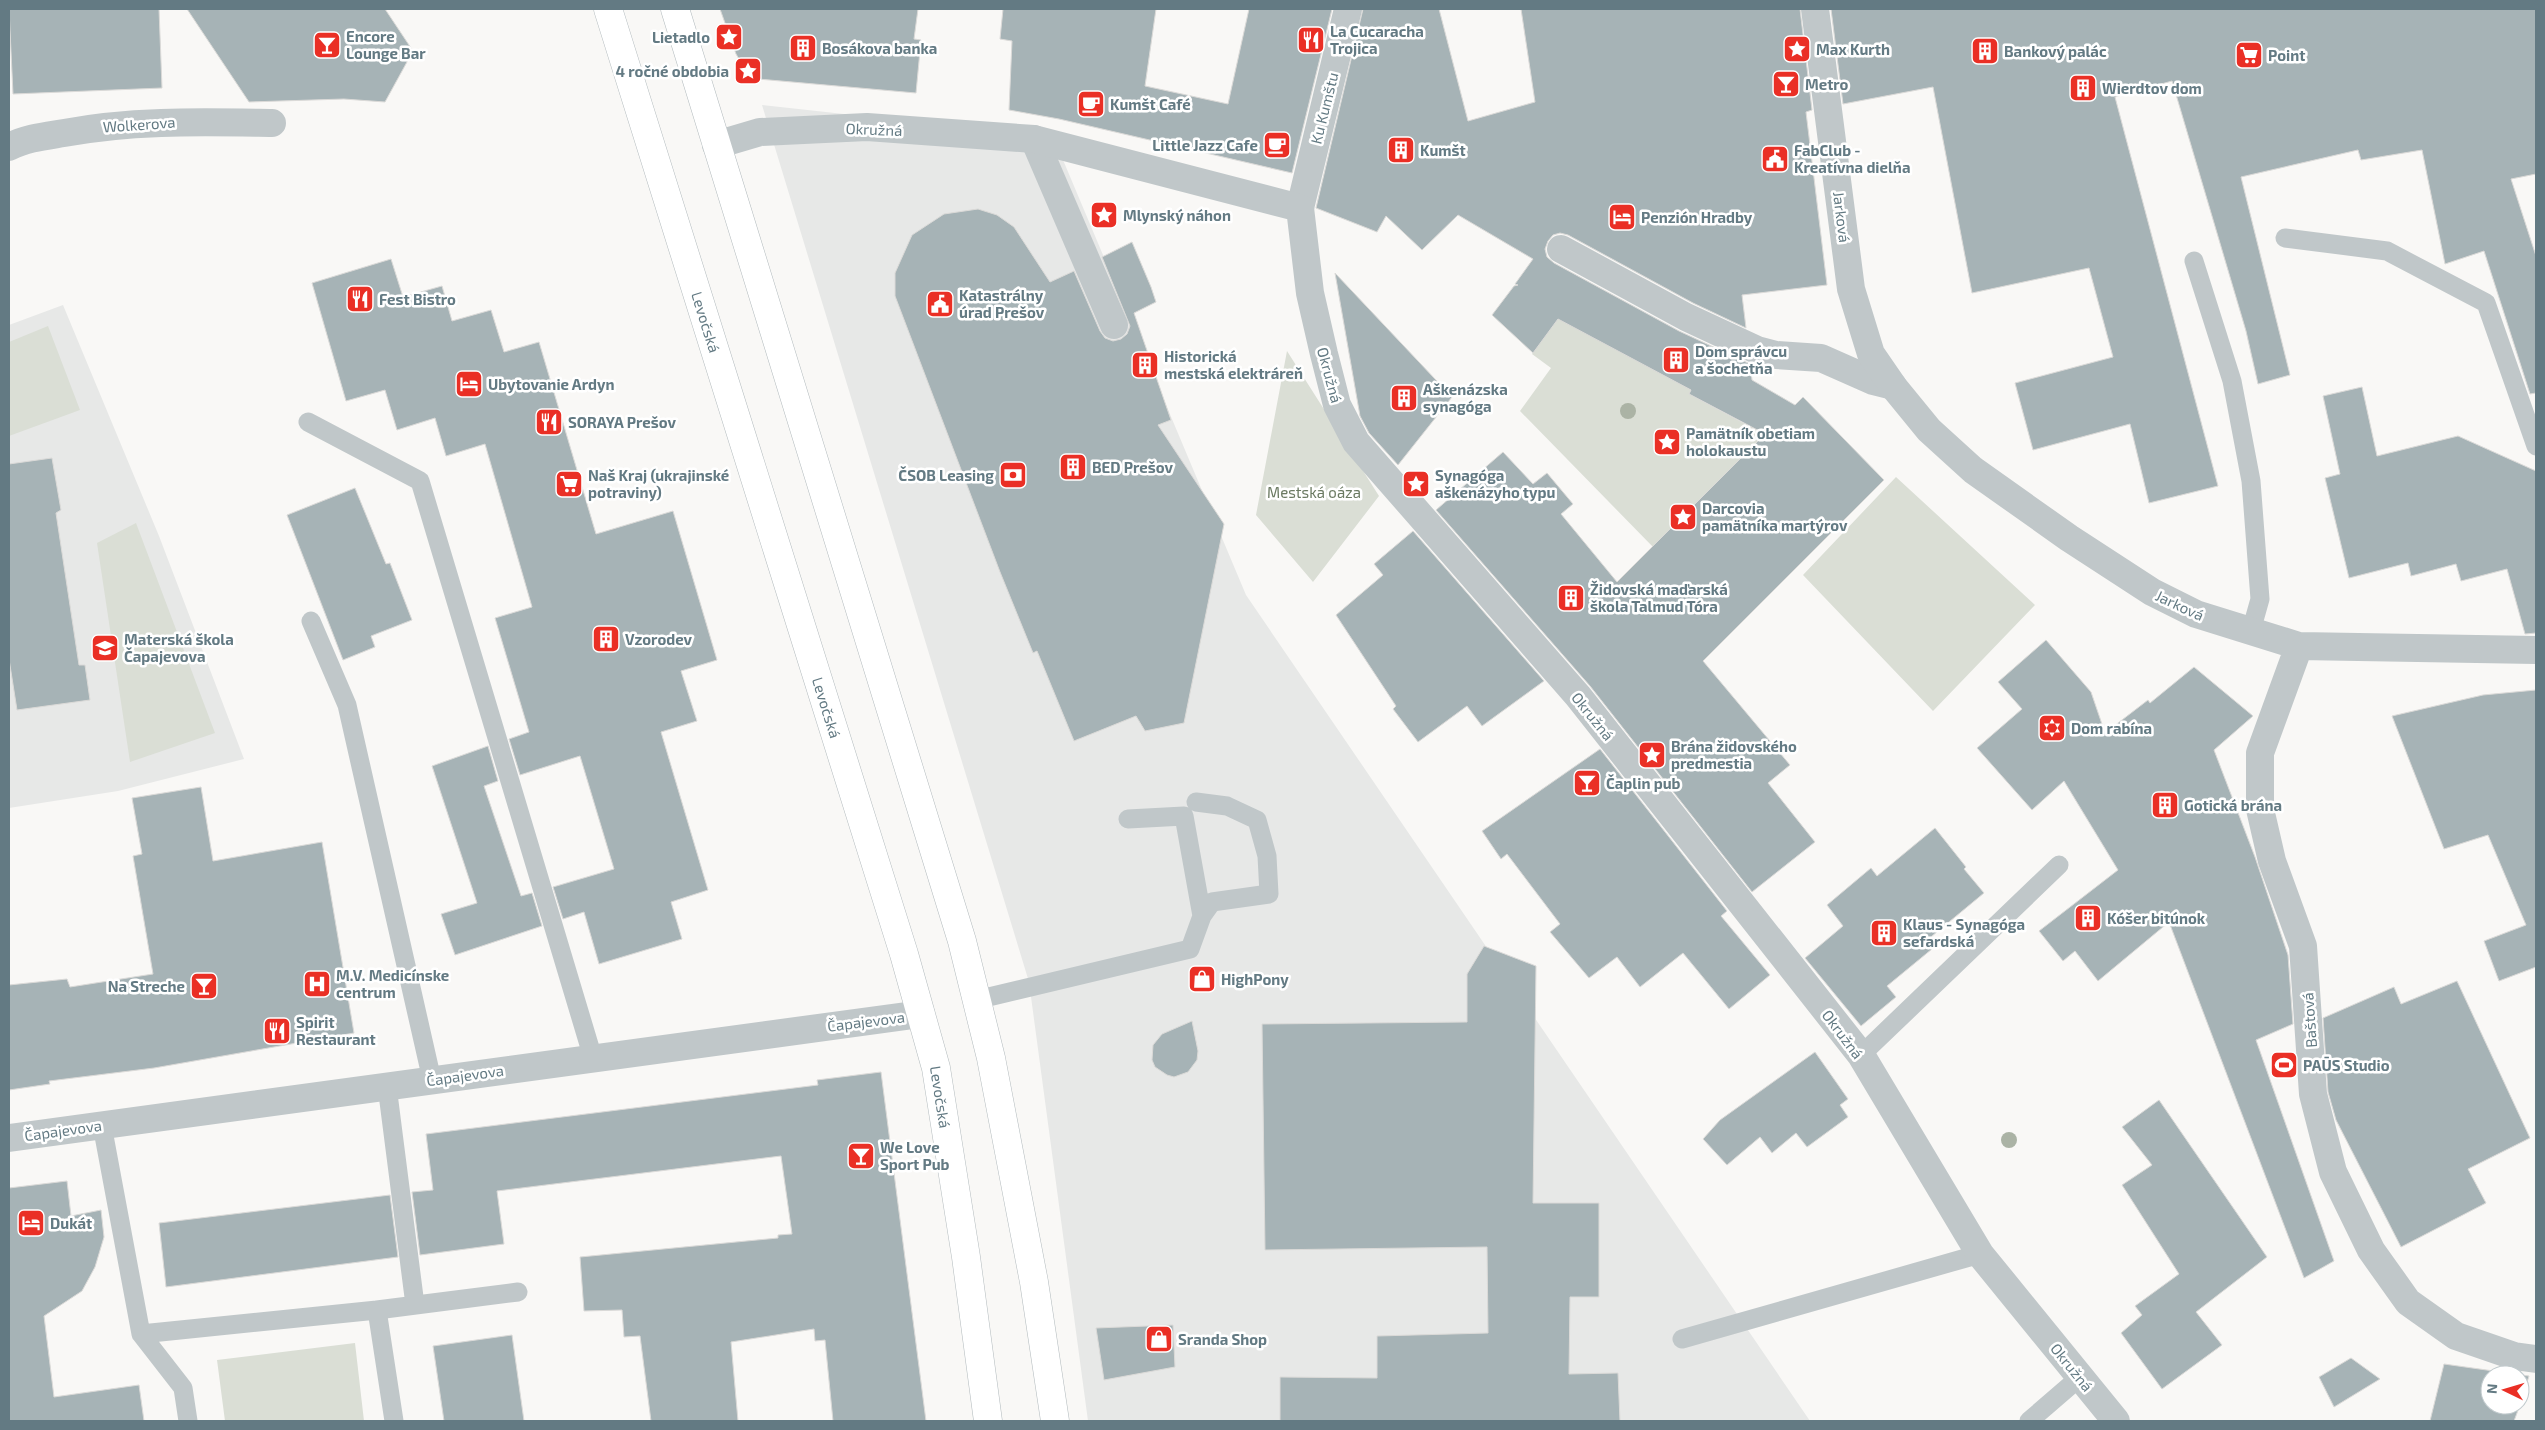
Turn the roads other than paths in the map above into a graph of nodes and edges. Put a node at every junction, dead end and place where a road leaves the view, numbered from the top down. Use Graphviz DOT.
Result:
graph roads {
  1 [pos="608,9"];
  2 [pos="675,9"];
  3 [pos="1348,9"];
  4 [pos="1815,9"];
  5 [pos="272,123"];
  6 [pos="1034,139"];
  7 [pos="716,145"];
  8 [pos="9,147"];
  9 [pos="1300,208"];
  10 [pos="2285,238"];
  11 [pos="1560,249"];
  12 [pos="2194,260"];
  13 [pos="1114,325"];
  14 [pos="1893,386"];
  15 [pos="308,422"];
  16 [pos="2536,446"];
  17 [pos="311,621"];
  18 [pos="2251,631"];
  19 [pos="2299,646"];
  20 [pos="2536,650"];
  21 [pos="1196,802"];
  22 [pos="1128,819"];
  23 [pos="2059,865"];
  24 [pos="1202,916"];
  25 [pos="976,1000"];
  26 [pos="921,1014"];
  27 [pos="1861,1056"];
  28 [pos="594,1058"];
  29 [pos="432,1080"];
  30 [pos="387,1086"];
  31 [pos="102,1125"];
  32 [pos="9,1138"];
  33 [pos="1980,1254"];
  34 [pos="518,1292"];
  35 [pos="415,1305"];
  36 [pos="377,1310"];
  37 [pos="141,1334"];
  38 [pos="1682,1340"];
  39 [pos="2536,1360"];
  40 [pos="2080,1377"];
  41 [pos="188,1421"];
  42 [pos="394,1421"];
  43 [pos="988,1421"];
  44 [pos="1055,1421"];
  45 [pos="2029,1421"];
  46 [pos="2116,1421"];
  1 -- 26 [label="main road, Levočská"];
  2 -- 7 [label="main road"];
  3 -- 9 [label="street, Ku Kumštu"];
  4 -- 14 [label="street, Jarková"];
  5 -- 8 [label="street, Wolkerova"];
  6 -- 7 [label="street, Okružná"];
  6 -- 9 [label="street, Okružná"];
  6 -- 13 [label="street"];
  7 -- 25 [label="main road"];
  9 -- 27 [label="street, Okružná"];
  10 -- 16 [label="lane"];
  11 -- 14 [label="street"];
  12 -- 18 [label="lane"];
  14 -- 18 [label="street, Jarková"];
  15 -- 28 [label="lane"];
  17 -- 29 [label="lane"];
  18 -- 19 [label="street, Jarková"];
  19 -- 20 [label="street, Jarková"];
  19 -- 39 [label="street, Baštová"];
  21 -- 24 [label="lane"];
  22 -- 24 [label="lane"];
  23 -- 27 [label="lane"];
  24 -- 25 [label="lane"];
  25 -- 44 [label="main road"];
  26 -- 28 [label="street, Čapajevova"];
  26 -- 43 [label="main road, Levočská"];
  27 -- 33 [label="street, Okružná"];
  28 -- 29 [label="street, Čapajevova"];
  29 -- 30 [label="street, Čapajevova"];
  30 -- 31 [label="street, Čapajevova"];
  30 -- 35 [label="lane"];
  31 -- 32 [label="street, Čapajevova"];
  31 -- 37 [label="lane"];
  33 -- 38 [label="lane"];
  33 -- 40 [label="street, Okružná"];
  34 -- 35 [label="lane"];
  35 -- 36 [label="lane"];
  36 -- 37 [label="lane"];
  36 -- 42 [label="lane"];
  37 -- 41 [label="lane"];
  40 -- 45 [label="lane"];
  40 -- 46 [label="street, Okružná"];
}
